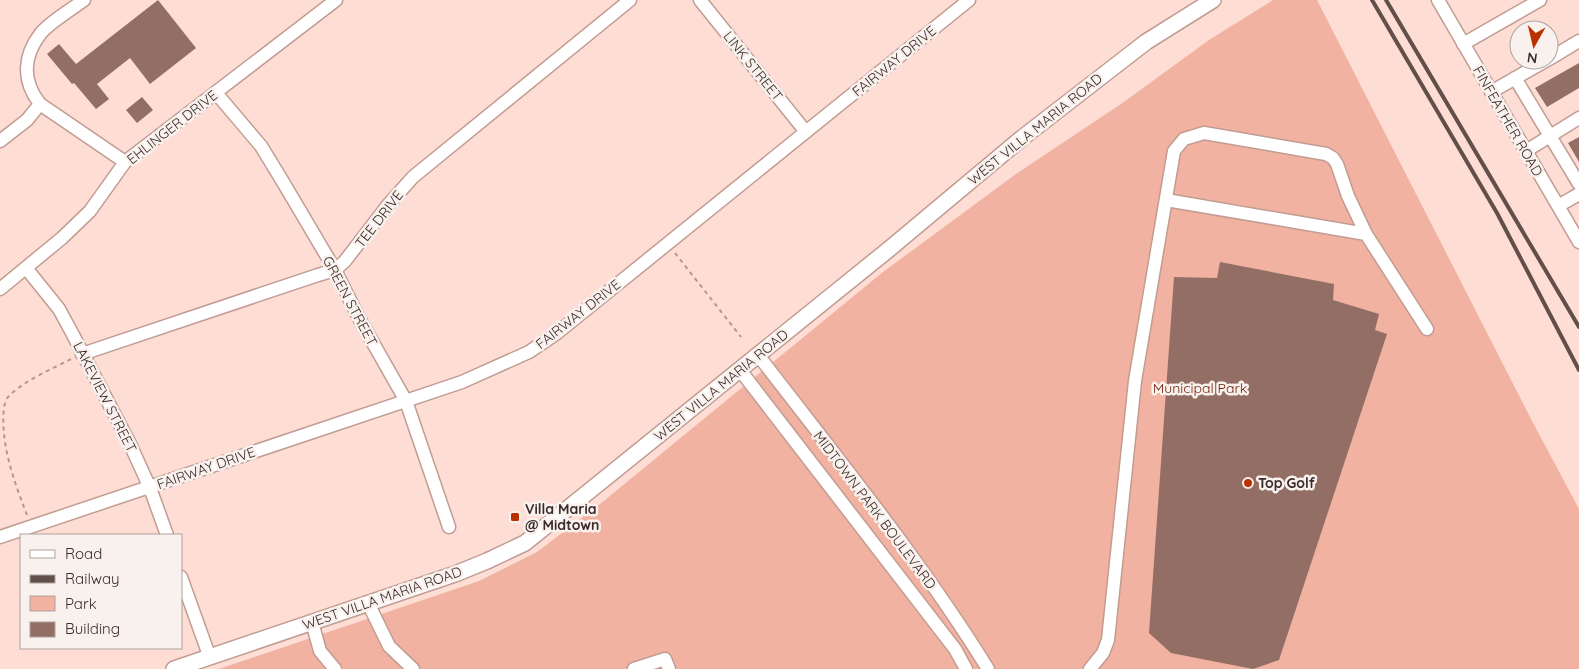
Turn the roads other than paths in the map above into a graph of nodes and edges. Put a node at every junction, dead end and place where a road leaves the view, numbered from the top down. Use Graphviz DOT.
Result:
graph roads {
  1 [pos="84,0"];
  2 [pos="336,0"];
  3 [pos="630,0"];
  4 [pos="700,0"];
  5 [pos="970,0"];
  6 [pos="1213,0"];
  7 [pos="1438,0"];
  8 [pos="1540,0"];
  9 [pos="1579,41"];
  10 [pos="1463,44"];
  11 [pos="1559,53"];
  12 [pos="1529,70"];
  13 [pos="1515,78"];
  14 [pos="1492,92"];
  15 [pos="216,93"];
  16 [pos="40,104"];
  17 [pos="1579,118"];
  18 [pos="806,132"];
  19 [pos="1550,135"];
  20 [pos="0,141"];
  21 [pos="1526,151"];
  22 [pos="125,162"];
  23 [pos="1579,184"];
  24 [pos="1579,194"];
  25 [pos="1166,200"];
  26 [pos="1558,206"];
  27 [pos="1366,234"];
  28 [pos="1579,242"];
  29 [pos="26,268"];
  30 [pos="335,270"];
  31 [pos="0,289"];
  32 [pos="1427,329"];
  33 [pos="82,354"];
  34 [pos="758,356"];
  35 [pos="740,370"];
  36 [pos="406,401"];
  37 [pos="150,488"];
  38 [pos="449,527"];
  39 [pos="167,534"];
  40 [pos="0,537"];
  41 [pos="182,580"];
  42 [pos="368,603"];
  43 [pos="312,622"];
  44 [pos="210,658"];
  45 [pos="174,669"];
  46 [pos="335,669"];
  47 [pos="413,669"];
  48 [pos="634,669"];
  49 [pos="669,669"];
  50 [pos="966,669"];
  51 [pos="988,669"];
  52 [pos="1090,669"];
  1 -- 16 [label="street"];
  2 -- 15 [label="street, EHLINGER DRIVE"];
  3 -- 30 [label="street, TEE DRIVE"];
  4 -- 18 [label="street, LINK STREET"];
  5 -- 18 [label="street, FAIRWAY DRIVE"];
  6 -- 34 [label="main road, WEST VILLA MARIA ROAD"];
  7 -- 10 [label="street, FINFEATHER ROAD"];
  8 -- 10 [label="street"];
  9 -- 11 [label="street"];
  10 -- 14 [label="street, FINFEATHER ROAD"];
  12 -- 13 [label="street"];
  13 -- 14 [label="street"];
  13 -- 19 [label="street"];
  14 -- 21 [label="street, FINFEATHER ROAD"];
  15 -- 22 [label="street, EHLINGER DRIVE"];
  15 -- 30 [label="street, GREEN STREET"];
  16 -- 20 [label="street"];
  16 -- 22 [label="street"];
  17 -- 19 [label="street"];
  18 -- 36 [label="street, FAIRWAY DRIVE"];
  19 -- 21 [label="street"];
  19 -- 23 [label="street"];
  21 -- 26 [label="street, FINFEATHER ROAD"];
  22 -- 29 [label="street, EHLINGER DRIVE"];
  24 -- 26 [label="street"];
  25 -- 27 [label="street"];
  25 -- 27 [label="street"];
  25 -- 52 [label="street"];
  26 -- 28 [label="street, FINFEATHER ROAD"];
  27 -- 32 [label="street"];
  29 -- 31 [label="street, EHLINGER DRIVE"];
  29 -- 33 [label="street, LAKEVIEW STREET"];
  30 -- 33 [label="street, TEE DRIVE"];
  30 -- 36 [label="street, GREEN STREET"];
  33 -- 37 [label="street, LAKEVIEW STREET"];
  34 -- 35 [label="main road, WEST VILLA MARIA ROAD"];
  34 -- 51 [label="street, MIDTOWN PARK BOULEVARD"];
  35 -- 42 [label="main road, WEST VILLA MARIA ROAD"];
  35 -- 50 [label="street, MIDTOWN PARK BOULEVARD"];
  36 -- 37 [label="street, FAIRWAY DRIVE"];
  36 -- 38 [label="street, GREEN STREET"];
  37 -- 39 [label="street, LAKEVIEW STREET"];
  37 -- 40 [label="street, FAIRWAY DRIVE"];
  41 -- 44 [label="street"];
  42 -- 43 [label="main road, WEST VILLA MARIA ROAD"];
  42 -- 47 [label="street"];
  43 -- 44 [label="main road, WEST VILLA MARIA ROAD"];
  43 -- 46 [label="street"];
  44 -- 45 [label="main road, WEST VILLA MARIA ROAD"];
  48 -- 49 [label="street"];
}
